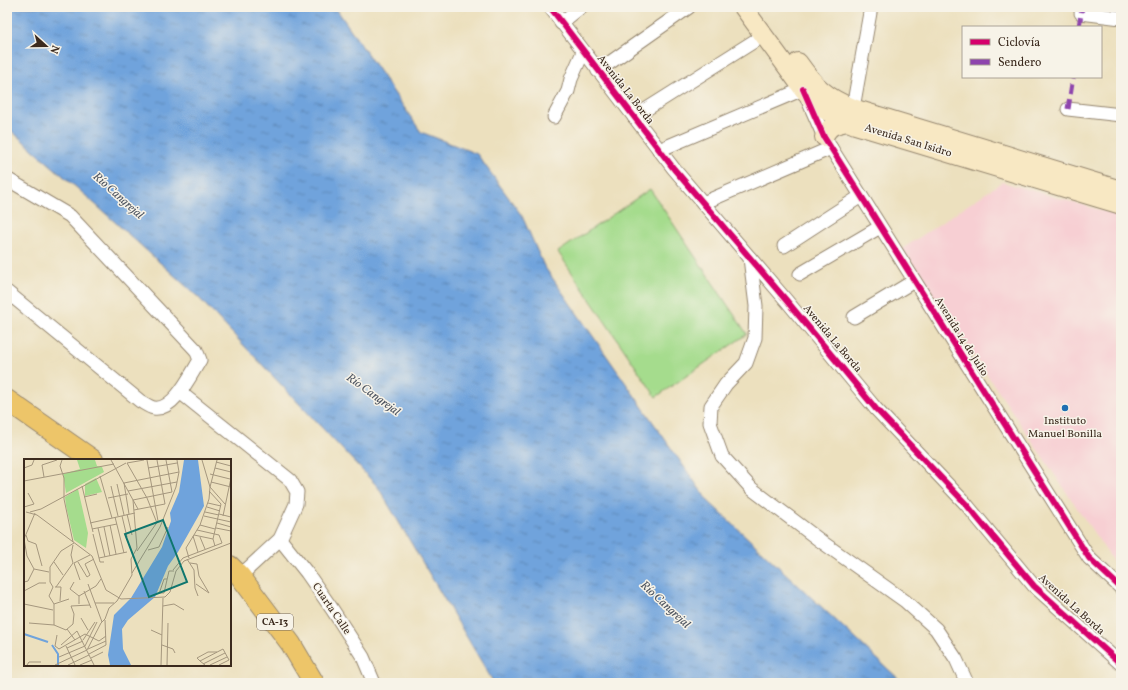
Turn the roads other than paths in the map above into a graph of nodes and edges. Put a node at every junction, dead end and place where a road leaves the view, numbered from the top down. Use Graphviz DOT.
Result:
graph roads {
  1 [pos="550,7"];
  2 [pos="581,7"];
  3 [pos="689,7"];
  4 [pos="743,7"];
  5 [pos="758,7"];
  6 [pos="871,7"];
  7 [pos="1081,13"];
  8 [pos="1121,18"];
  9 [pos="561,23"];
  10 [pos="764,35"];
  11 [pos="583,52"];
  12 [pos="598,71"];
  13 [pos="808,85"];
  14 [pos="1068,109"];
  15 [pos="851,115"];
  16 [pos="1121,115"];
  17 [pos="554,117"];
  18 [pos="634,118"];
  19 [pos="828,142"];
  20 [pos="660,150"];
  21 [pos="7,179"];
  22 [pos="1121,190"];
  23 [pos="861,196"];
  24 [pos="703,203"];
  25 [pos="1121,205"];
  26 [pos="880,227"];
  27 [pos="784,246"];
  28 [pos="750,258"];
  29 [pos="800,274"];
  30 [pos="914,281"];
  31 [pos="7,292"];
  32 [pos="854,317"];
  33 [pos="181,393"];
  34 [pos="7,400"];
  35 [pos="92,459"];
  36 [pos="280,539"];
  37 [pos="235,571"];
  38 [pos="1116,578"];
  39 [pos="1121,588"];
  40 [pos="1121,664"];
  41 [pos="314,683"];
  42 [pos="374,683"];
  43 [pos="967,683"];
  1 -- 9 [label="street, Avenida La Borda"];
  2 -- 9 [label="street"];
  3 -- 12 [label="street"];
  4 -- 10 [label="street, Avenida San Isidro"];
  5 -- 13 [label="street, Avenida San Isidro"];
  6 -- 15 [label="street"];
  7 -- 8 [label="street"];
  9 -- 11 [label="street, Avenida La Borda"];
  10 -- 13 [label="street, Avenida San Isidro"];
  10 -- 18 [label="street"];
  11 -- 12 [label="street, Avenida La Borda"];
  11 -- 17 [label="street"];
  12 -- 18 [label="street, Avenida La Borda"];
  13 -- 15 [label="street, Avenida San Isidro"];
  13 -- 19 [label="street, Avenida 14 de Julio"];
  13 -- 20 [label="street"];
  14 -- 16 [label="street"];
  15 -- 19 [label="street"];
  15 -- 22 [label="street, Avenida San Isidro"];
  15 -- 25 [label="street, Avenida San Isidro"];
  18 -- 20 [label="street, Avenida La Borda"];
  19 -- 23 [label="street, Avenida 14 de Julio"];
  19 -- 24 [label="street"];
  20 -- 24 [label="street, Avenida La Borda"];
  21 -- 33 [label="street"];
  23 -- 26 [label="street, Avenida 14 de Julio"];
  23 -- 27 [label="street"];
  24 -- 28 [label="street, Avenida La Borda"];
  26 -- 29 [label="street"];
  26 -- 30 [label="street, Avenida 14 de Julio"];
  28 -- 40 [label="street, Avenida La Borda"];
  28 -- 43 [label="street"];
  30 -- 32 [label="street"];
  30 -- 38 [label="street, Avenida 14 de Julio"];
  31 -- 33 [label="street"];
  33 -- 36 [label="street"];
  34 -- 35 [label="main road"];
  36 -- 37 [label="street"];
  36 -- 42 [label="street, Cuarta Calle"];
  37 -- 41 [label="main road, CA-13"];
  38 -- 39 [label="street, Avenida 14 de Julio"];
}
